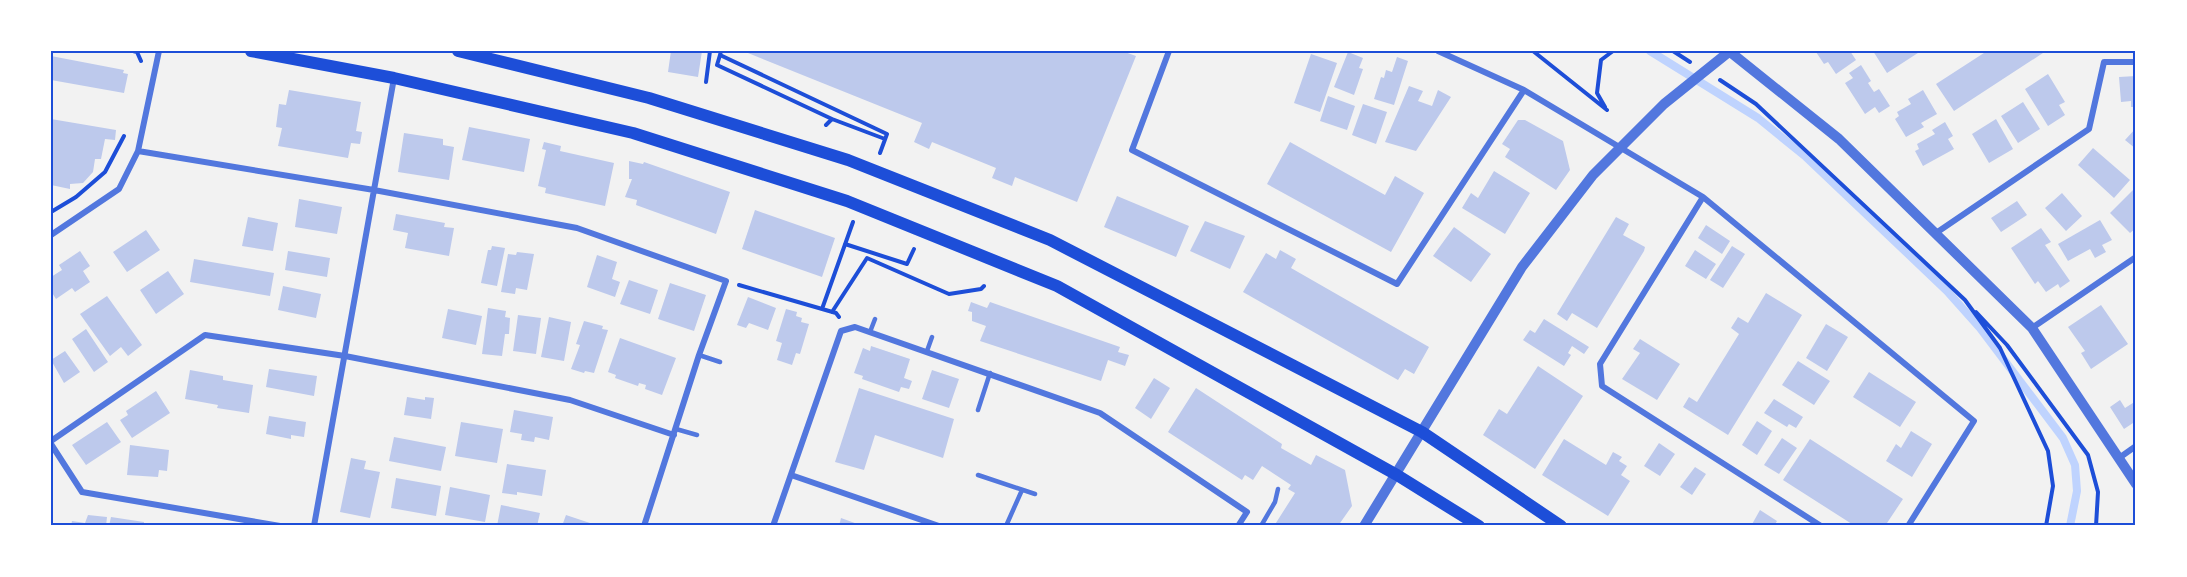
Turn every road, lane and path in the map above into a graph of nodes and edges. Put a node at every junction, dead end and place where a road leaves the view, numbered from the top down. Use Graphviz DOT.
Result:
graph roads {
  1 [pos="133,51"];
  2 [pos="159,51"];
  3 [pos="251,51"];
  4 [pos="458,51"];
  5 [pos="710,51"];
  6 [pos="1169,51"];
  7 [pos="1438,51"];
  8 [pos="1533,51"];
  9 [pos="1613,51"];
  10 [pos="1673,51"];
  11 [pos="1730,51"];
  12 [pos="720,53"];
  13 [pos="2136,62"];
  14 [pos="1699,67"];
  15 [pos="139,71"];
  16 [pos="394,78"];
  17 [pos="1718,79"];
  18 [pos="706,82"];
  19 [pos="1524,90"];
  20 [pos="832,119"];
  21 [pos="826,125"];
  22 [pos="128,128"];
  23 [pos="1620,147"];
  24 [pos="138,151"];
  25 [pos="374,190"];
  26 [pos="1703,197"];
  27 [pos="51,212"];
  28 [pos="1936,233"];
  29 [pos="51,235"];
  30 [pos="914,249"];
  31 [pos="876,253"];
  32 [pos="2136,257"];
  33 [pos="873,261"];
  34 [pos="726,281"];
  35 [pos="984,286"];
  36 [pos="1965,300"];
  37 [pos="822,309"];
  38 [pos="832,312"];
  39 [pos="875,319"];
  40 [pos="2032,328"];
  41 [pos="847,329"];
  42 [pos="870,332"];
  43 [pos="932,337"];
  44 [pos="927,351"];
  45 [pos="699,355"];
  46 [pos="345,356"];
  47 [pos="720,362"];
  48 [pos="990,373"];
  49 [pos="978,410"];
  50 [pos="675,432"];
  51 [pos="1422,432"];
  52 [pos="697,435"];
  53 [pos="51,442"];
  54 [pos="2136,446"];
  55 [pos="2119,458"];
  56 [pos="791,475"];
  57 [pos="978,475"];
  58 [pos="1397,475"];
  59 [pos="2136,484"];
  60 [pos="1278,489"];
  61 [pos="1022,490"];
  62 [pos="1035,494"];
  63 [pos="280,526"];
  64 [pos="314,526"];
  65 [pos="644,526"];
  66 [pos="773,526"];
  67 [pos="939,526"];
  68 [pos="1006,526"];
  69 [pos="1238,526"];
  70 [pos="1261,526"];
  71 [pos="1364,526"];
  72 [pos="1479,526"];
  73 [pos="1561,526"];
  74 [pos="1821,526"];
  75 [pos="1908,526"];
  76 [pos="2046,526"];
  77 [pos="2096,526"];
  1 -- 15 [label="path"];
  2 -- 24 [label="street"];
  3 -- 16 [label="main road"];
  4 -- 51 [label="main road"];
  5 -- 18 [label="path"];
  6 -- 19 [label="street"];
  7 -- 19 [label="street"];
  8 -- 9 [label="path"];
  10 -- 14 [label="path"];
  11 -- 23 [label="street"];
  11 -- 28 [label="street"];
  12 -- 20 [label="path"];
  12 -- 20 [label="path"];
  13 -- 28 [label="street"];
  16 -- 25 [label="street"];
  16 -- 58 [label="main road"];
  17 -- 36 [label="path"];
  19 -- 23 [label="street"];
  20 -- 21 [label="path"];
  22 -- 27 [label="path"];
  23 -- 26 [label="street"];
  23 -- 51 [label="street"];
  24 -- 25 [label="street"];
  24 -- 29 [label="street"];
  25 -- 34 [label="street"];
  25 -- 46 [label="street"];
  26 -- 74 [label="street"];
  26 -- 75 [label="street"];
  28 -- 40 [label="street"];
  30 -- 31 [label="path"];
  31 -- 33 [label="path"];
  31 -- 37 [label="path"];
  32 -- 40 [label="street"];
  33 -- 35 [label="path"];
  33 -- 38 [label="path"];
  34 -- 37 [label="path"];
  34 -- 45 [label="street"];
  36 -- 76 [label="path"];
  36 -- 77 [label="path"];
  37 -- 38 [label="path"];
  38 -- 41 [label="path"];
  39 -- 42 [label="lane"];
  40 -- 55 [label="street"];
  41 -- 42 [label="street"];
  41 -- 56 [label="street"];
  42 -- 44 [label="street"];
  43 -- 44 [label="lane"];
  44 -- 48 [label="street"];
  45 -- 47 [label="lane"];
  45 -- 50 [label="street"];
  46 -- 50 [label="street"];
  46 -- 53 [label="street"];
  46 -- 64 [label="street"];
  48 -- 49 [label="lane"];
  48 -- 69 [label="street"];
  50 -- 52 [label="lane"];
  50 -- 65 [label="street"];
  51 -- 58 [label="street"];
  51 -- 73 [label="main road"];
  53 -- 63 [label="street"];
  54 -- 55 [label="street"];
  55 -- 59 [label="street"];
  56 -- 66 [label="street"];
  56 -- 67 [label="street"];
  57 -- 61 [label="lane"];
  58 -- 71 [label="street"];
  58 -- 72 [label="main road"];
  60 -- 70 [label="lane"];
  61 -- 62 [label="lane"];
  61 -- 68 [label="lane"];
}
